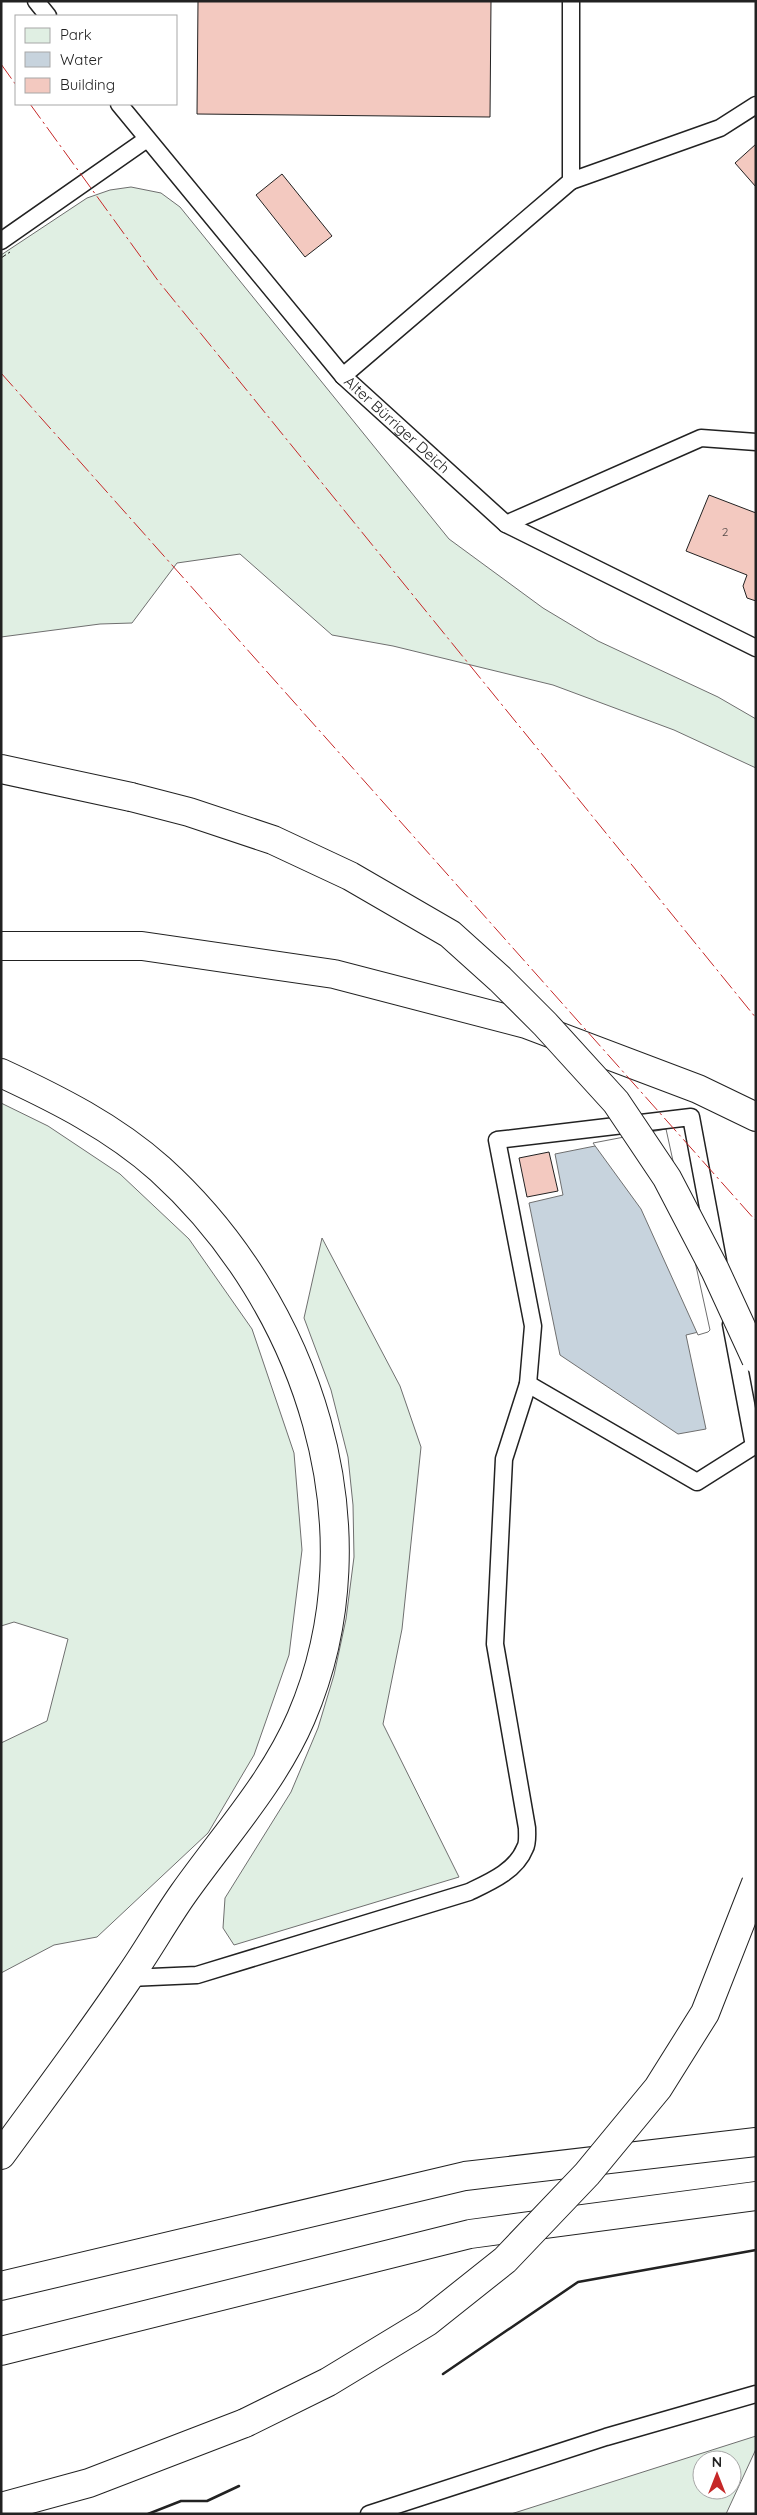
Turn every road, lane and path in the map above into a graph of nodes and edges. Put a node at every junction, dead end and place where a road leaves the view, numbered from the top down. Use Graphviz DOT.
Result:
graph roads {
  1 [pos="36,1"];
  2 [pos="571,1"];
  3 [pos="47,15"];
  4 [pos="120,105"];
  5 [pos="756,105"];
  6 [pos="147,139"];
  7 [pos="571,181"];
  8 [pos="1,241"];
  9 [pos="343,376"];
  10 [pos="756,442"];
  11 [pos="506,524"];
  12 [pos="756,648"];
  13 [pos="1,769"];
  14 [pos="1,946"];
  15 [pos="1,1073"];
  16 [pos="756,1118"];
  17 [pos="756,1360"];
  18 [pos="528,1384"];
  19 [pos="756,1883"];
  20 [pos="129,1978"];
  21 [pos="756,2142"];
  22 [pos="1,2155"];
  23 [pos="756,2196"];
  24 [pos="1,2286"];
  25 [pos="1,2351"];
  26 [pos="756,2394"];
  27 [pos="1,2508"];
  28 [pos="369,2514"];
  1 -- 3 [label="lane"];
  2 -- 7 [label="lane"];
  4 -- 6 [label="lane, Alter Bürriger Deich"];
  5 -- 7 [label="lane"];
  6 -- 8 [label="lane"];
  6 -- 9 [label="lane, Alter Bürriger Deich"];
  7 -- 9 [label="lane"];
  9 -- 11 [label="lane, Alter Bürriger Deich"];
  10 -- 11 [label="lane"];
  11 -- 12 [label="lane, Alter Bürriger Deich"];
  13 -- 17 [label="highway, bridge"];
  14 -- 16 [label="highway, bridge"];
  15 -- 20 [label="highway"];
  18 -- 18 [label="lane"];
  18 -- 20 [label="lane"];
  19 -- 27 [label="highway, bridge"];
  20 -- 22 [label="highway"];
  21 -- 24 [label="highway"];
  23 -- 25 [label="highway"];
  26 -- 28 [label="lane"];
}
